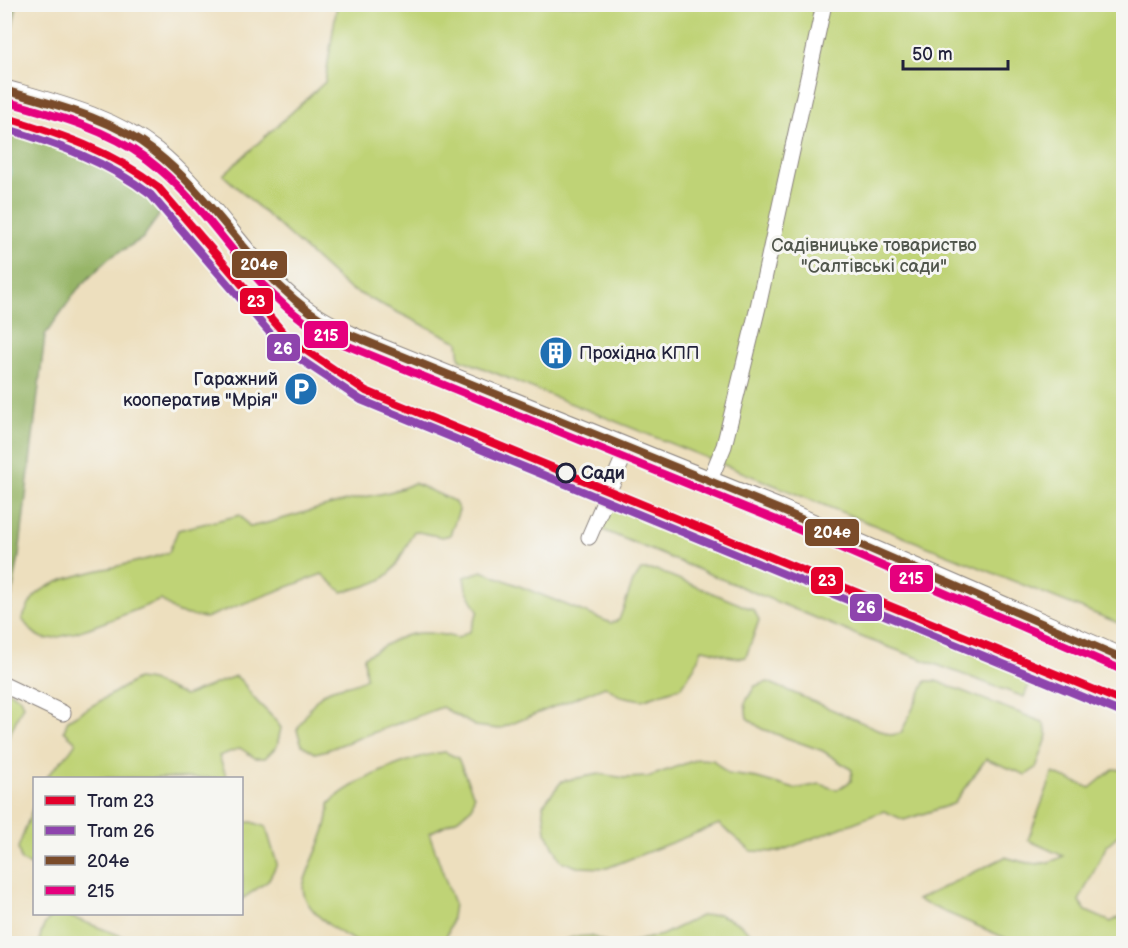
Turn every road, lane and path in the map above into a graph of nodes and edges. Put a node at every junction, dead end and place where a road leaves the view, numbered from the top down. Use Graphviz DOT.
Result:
graph roads {
  1 [pos="824,4"];
  2 [pos="4,90"];
  3 [pos="627,449"];
  4 [pos="709,483"];
  5 [pos="589,537"];
  6 [pos="1124,659"];
  7 [pos="4,685"];
  8 [pos="63,713"];
  1 -- 4 [label="street"];
  2 -- 3 [label="main road"];
  3 -- 4 [label="main road"];
  3 -- 5 [label="street"];
  4 -- 6 [label="main road"];
  7 -- 8 [label="street"];
}
